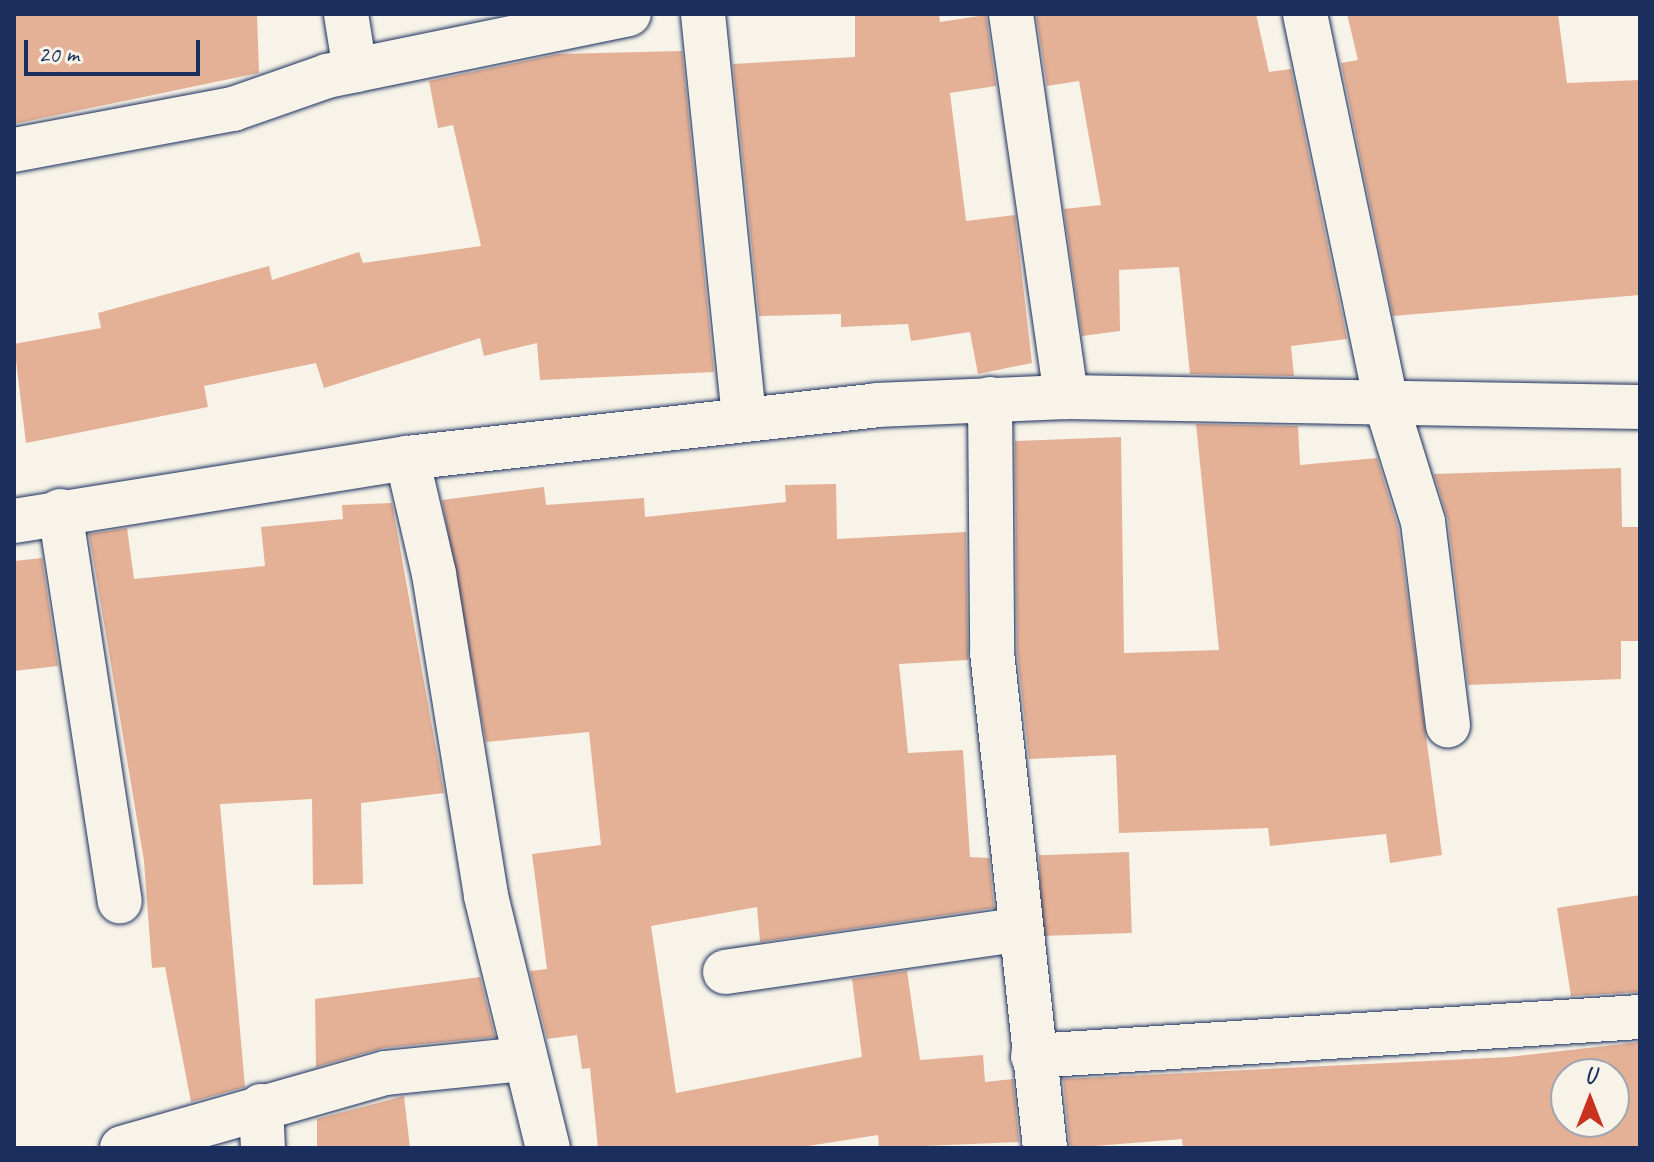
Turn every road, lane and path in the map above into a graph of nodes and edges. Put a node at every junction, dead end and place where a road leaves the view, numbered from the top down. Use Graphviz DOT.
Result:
graph roads {
  1 [pos="346,14"];
  2 [pos="629,14"];
  3 [pos="703,14"];
  4 [pos="1011,14"];
  5 [pos="1305,14"];
  6 [pos="355,70"];
  7 [pos="14,150"];
  8 [pos="1066,397"];
  9 [pos="990,399"];
  10 [pos="1386,403"];
  11 [pos="1640,407"];
  12 [pos="744,415"];
  13 [pos="407,458"];
  14 [pos="60,511"];
  15 [pos="14,521"];
  16 [pos="1448,725"];
  17 [pos="120,901"];
  18 [pos="1017,930"];
  19 [pos="725,972"];
  20 [pos="1640,1017"];
  21 [pos="1033,1056"];
  22 [pos="525,1059"];
  23 [pos="262,1127"];
  24 [pos="122,1148"];
  25 [pos="548,1148"];
  26 [pos="1045,1148"];
  1 -- 6 [label="street"];
  2 -- 6 [label="street"];
  3 -- 12 [label="street"];
  4 -- 8 [label="street"];
  5 -- 10 [label="street"];
  6 -- 7 [label="street"];
  8 -- 9 [label="street"];
  8 -- 10 [label="street"];
  9 -- 12 [label="street"];
  9 -- 18 [label="street"];
  10 -- 11 [label="street"];
  10 -- 16 [label="street"];
  12 -- 13 [label="street"];
  13 -- 14 [label="street"];
  13 -- 22 [label="street"];
  14 -- 15 [label="street"];
  14 -- 17 [label="street"];
  18 -- 19 [label="street"];
  18 -- 21 [label="street"];
  20 -- 21 [label="street"];
  21 -- 26 [label="street"];
  22 -- 23 [label="street"];
  22 -- 25 [label="street"];
  23 -- 24 [label="street"];
}
